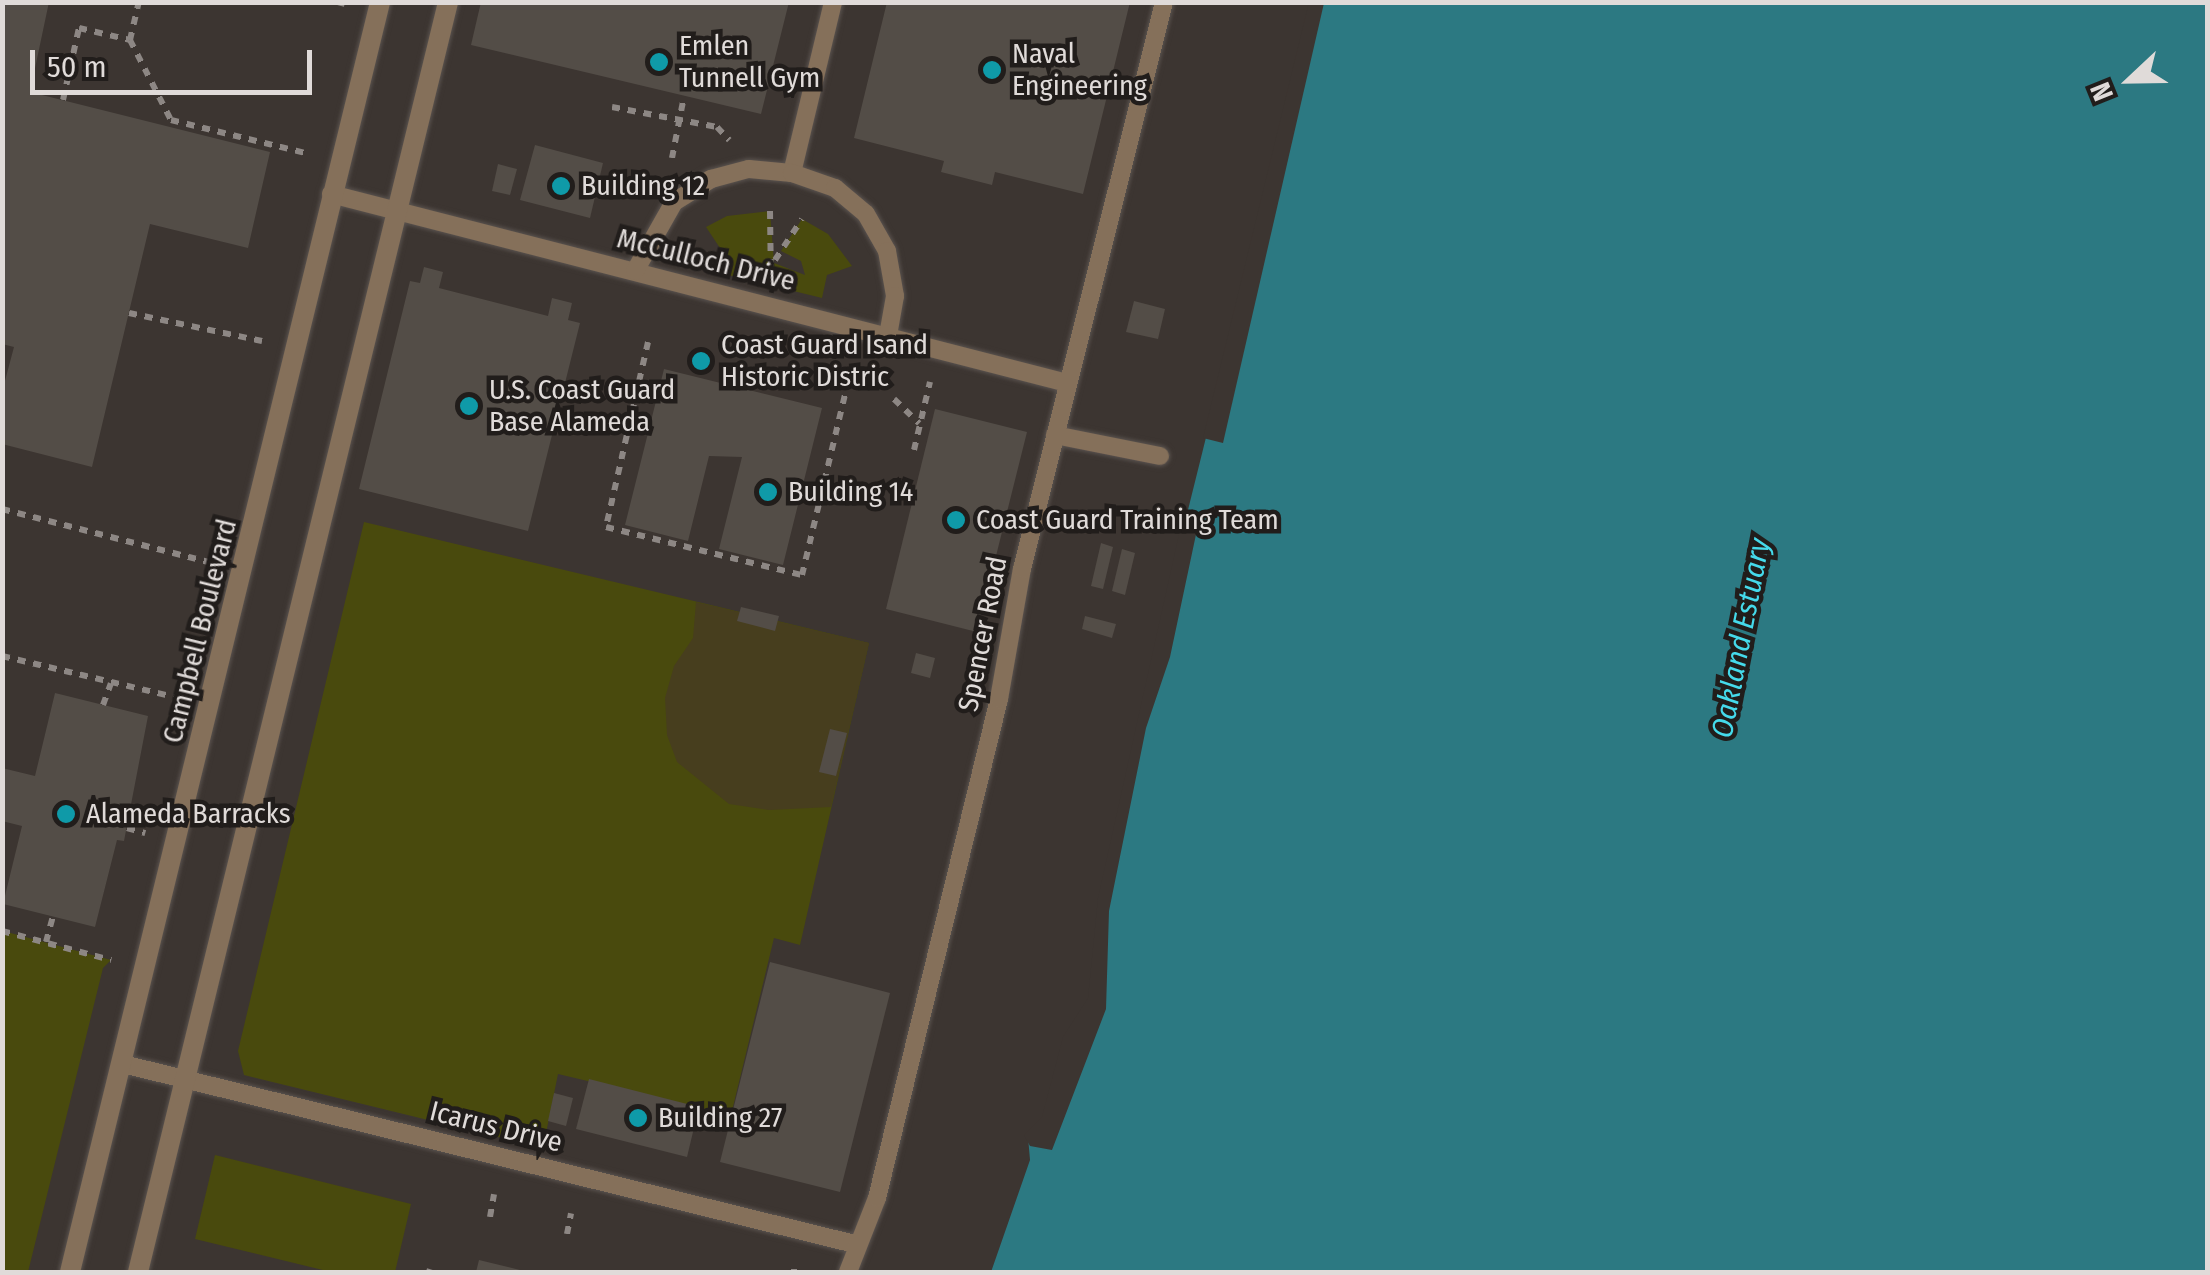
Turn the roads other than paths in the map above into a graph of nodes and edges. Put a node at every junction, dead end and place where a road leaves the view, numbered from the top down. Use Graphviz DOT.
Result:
graph roads {
  1 [pos="380,2"];
  2 [pos="448,2"];
  3 [pos="833,2"];
  4 [pos="1164,2"];
  5 [pos="792,173"];
  6 [pos="331,194"];
  7 [pos="397,211"];
  8 [pos="634,271"];
  9 [pos="888,334"];
  10 [pos="1068,383"];
  11 [pos="1055,434"];
  12 [pos="1160,456"];
  13 [pos="123,1064"];
  14 [pos="186,1078"];
  15 [pos="855,1244"];
  16 [pos="70,1272"];
  17 [pos="138,1272"];
  18 [pos="848,1272"];
  1 -- 6 [label="street, Campbell Boulevard"];
  2 -- 7 [label="street"];
  3 -- 5 [label="lane"];
  4 -- 10 [label="lane, Spencer Road"];
  5 -- 8 [label="lane"];
  5 -- 9 [label="lane"];
  6 -- 7 [label="lane, McCulloch Drive"];
  6 -- 13 [label="street, Campbell Boulevard"];
  7 -- 8 [label="lane, McCulloch Drive"];
  7 -- 14 [label="street"];
  8 -- 9 [label="lane, McCulloch Drive"];
  9 -- 10 [label="lane, McCulloch Drive"];
  10 -- 11 [label="lane, Spencer Road"];
  11 -- 12 [label="lane"];
  11 -- 15 [label="lane, Spencer Road"];
  13 -- 14 [label="lane, Icarus Drive"];
  13 -- 16 [label="street, Campbell Boulevard"];
  14 -- 15 [label="lane, Icarus Drive"];
  14 -- 17 [label="street"];
  15 -- 18 [label="lane, Spencer Road"];
}
